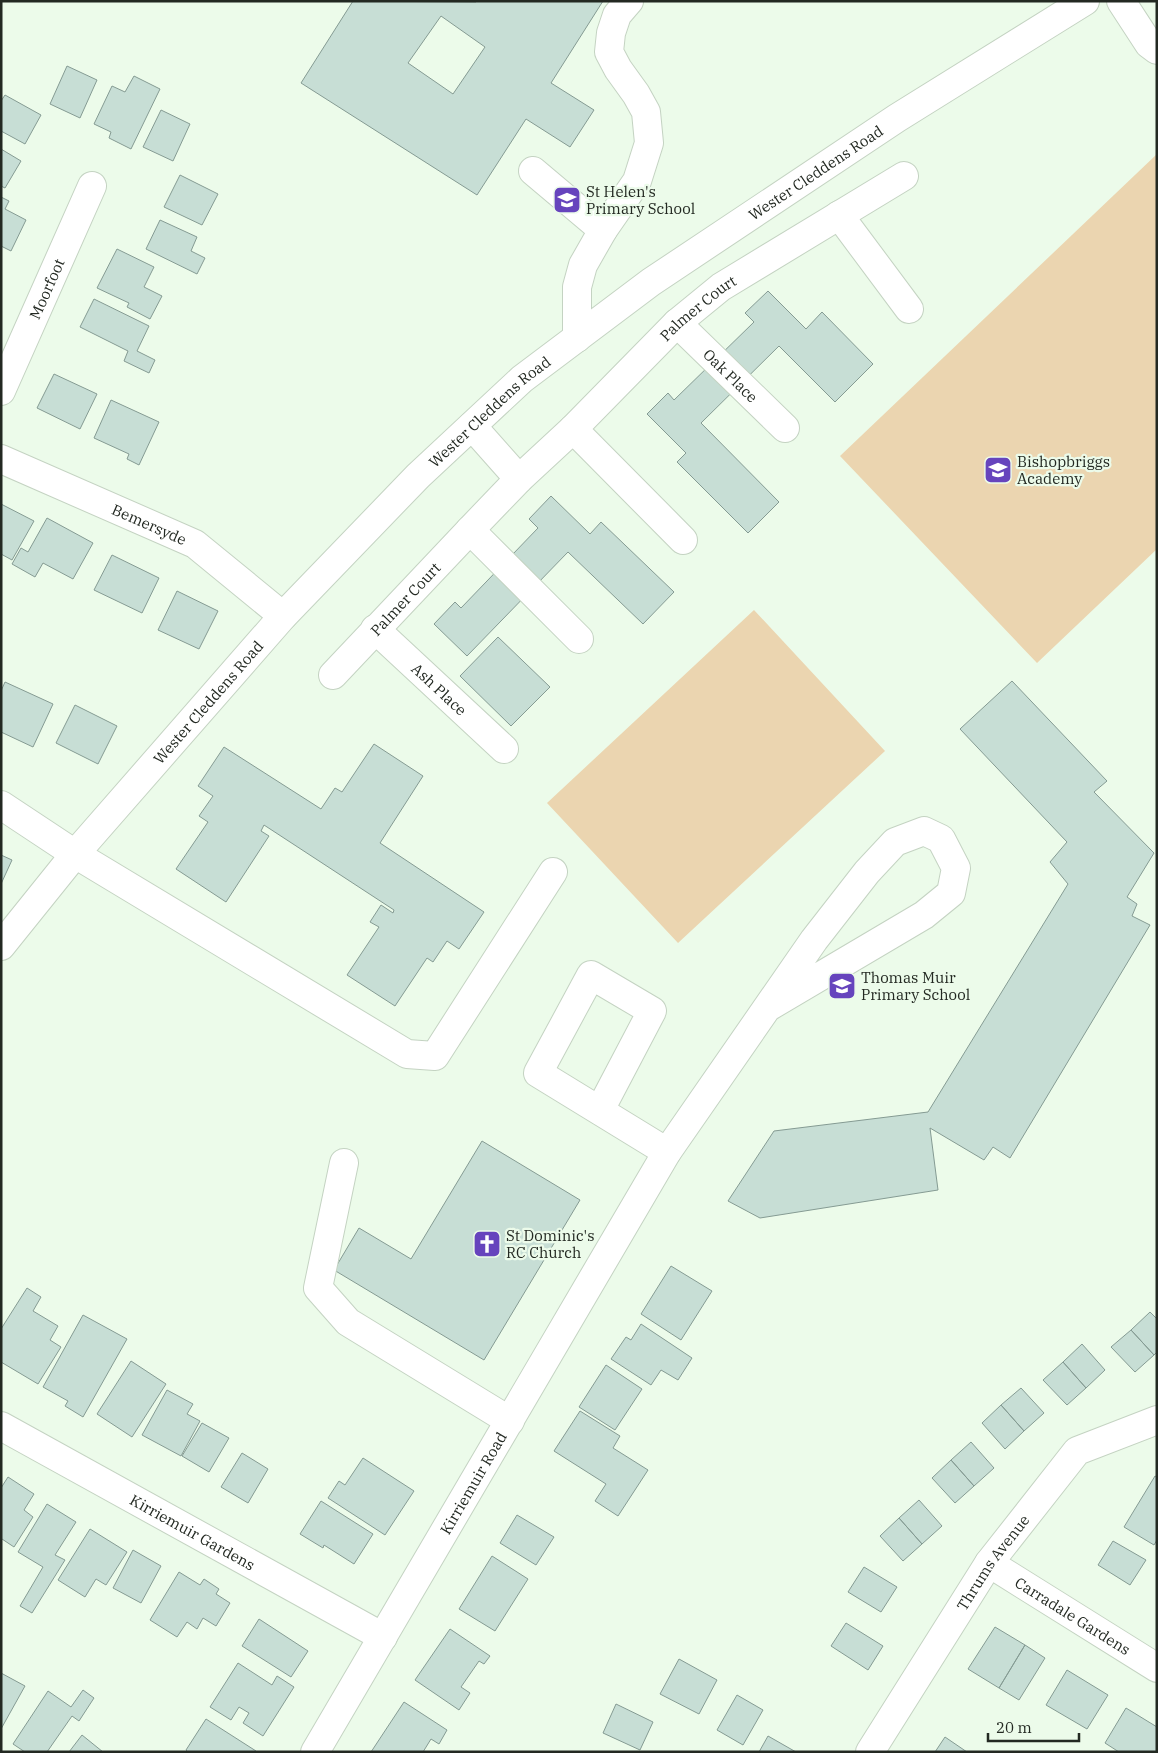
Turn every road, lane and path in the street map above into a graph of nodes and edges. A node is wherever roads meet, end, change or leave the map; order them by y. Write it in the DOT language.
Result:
graph roads {
  1 [pos="629,1"];
  2 [pos="1085,1"];
  3 [pos="1120,1"];
  4 [pos="1157,50"];
  5 [pos="533,171"];
  6 [pos="904,176"];
  7 [pos="92,186"];
  8 [pos="838,215"];
  9 [pos="603,230"];
  10 [pos="909,309"];
  11 [pos="677,322"];
  12 [pos="577,338"];
  13 [pos="1,391"];
  14 [pos="472,426"];
  15 [pos="785,428"];
  16 [pos="573,429"];
  17 [pos="1,459"];
  18 [pos="520,479"];
  19 [pos="470,530"];
  20 [pos="683,540"];
  21 [pos="283,616"];
  22 [pos="375,629"];
  23 [pos="579,639"];
  24 [pos="333,675"];
  25 [pos="504,749"];
  26 [pos="1,805"];
  27 [pos="75,854"];
  28 [pos="553,872"];
  29 [pos="1,946"];
  30 [pos="770,1006"];
  31 [pos="600,1110"];
  32 [pos="667,1152"];
  33 [pos="344,1163"];
  34 [pos="1157,1420"];
  35 [pos="510,1421"];
  36 [pos="1,1426"];
  37 [pos="989,1563"];
  38 [pos="383,1637"];
  39 [pos="1157,1668"];
  40 [pos="315,1752"];
  41 [pos="870,1752"];
  1 -- 9 [label="street"];
  2 -- 12 [label="street, Wester Cleddens Road"];
  3 -- 4 [label="street"];
  5 -- 9 [label="street"];
  6 -- 8 [label="street, Palmer Court"];
  7 -- 13 [label="street, Moorfoot"];
  8 -- 10 [label="street"];
  8 -- 11 [label="street, Palmer Court"];
  9 -- 12 [label="street"];
  11 -- 15 [label="street, Oak Place"];
  11 -- 16 [label="street, Palmer Court"];
  12 -- 14 [label="street, Wester Cleddens Road"];
  14 -- 18 [label="street"];
  14 -- 21 [label="street, Wester Cleddens Road"];
  16 -- 18 [label="street, Palmer Court"];
  16 -- 20 [label="street"];
  17 -- 21 [label="street, Bemersyde"];
  18 -- 19 [label="street, Palmer Court"];
  19 -- 22 [label="street, Palmer Court"];
  19 -- 23 [label="street"];
  21 -- 27 [label="street, Wester Cleddens Road"];
  22 -- 24 [label="street, Palmer Court"];
  22 -- 25 [label="street, Ash Place"];
  26 -- 27 [label="street"];
  27 -- 28 [label="street"];
  27 -- 29 [label="street, Wester Cleddens Road"];
  30 -- 30 [label="street, Kirriemuir Road"];
  30 -- 32 [label="street, Kirriemuir Road"];
  31 -- 31 [label="street"];
  31 -- 32 [label="street"];
  32 -- 35 [label="street, Kirriemuir Road"];
  33 -- 35 [label="street"];
  34 -- 37 [label="street, Thrums Avenue"];
  35 -- 38 [label="street, Kirriemuir Road"];
  36 -- 38 [label="street, Kirriemuir Gardens"];
  37 -- 39 [label="street, Carradale Gardens"];
  37 -- 41 [label="street, Thrums Avenue"];
  38 -- 40 [label="street, Kirriemuir Road"];
}
